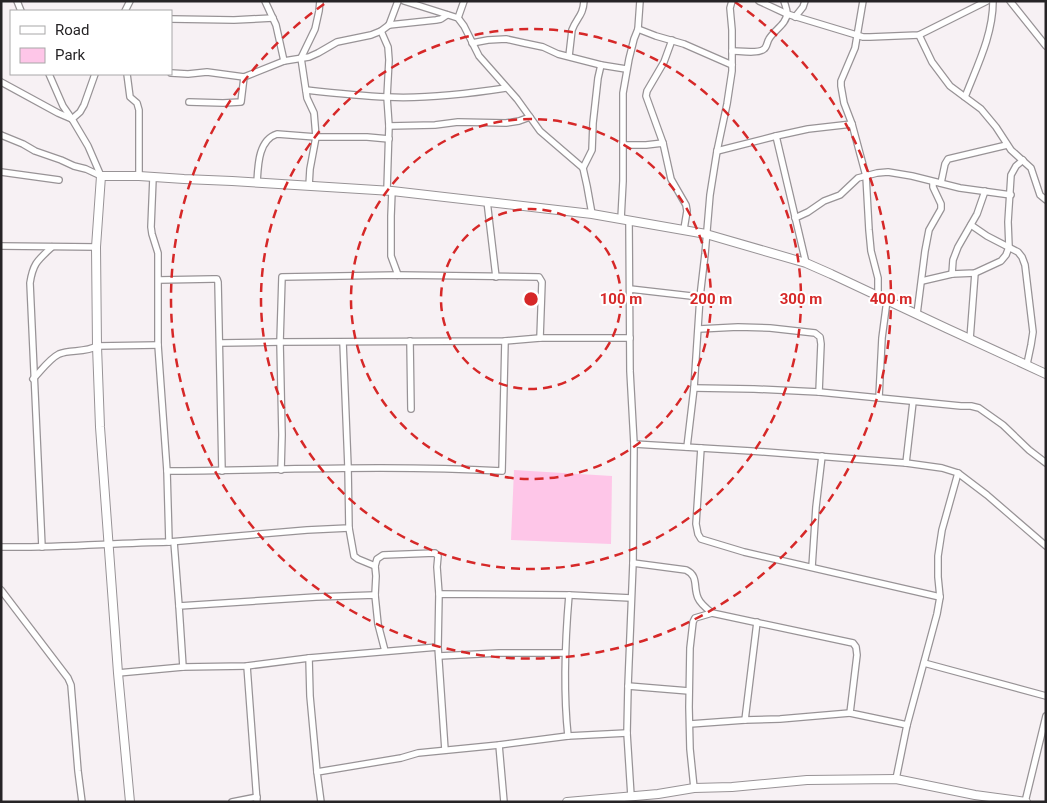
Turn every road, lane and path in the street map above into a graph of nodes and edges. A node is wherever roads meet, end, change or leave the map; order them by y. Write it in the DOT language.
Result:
graph roads {
  1 [pos="265,1"];
  2 [pos="320,1"];
  3 [pos="398,1"];
  4 [pos="404,1"];
  5 [pos="464,1"];
  6 [pos="584,1"];
  7 [pos="640,1"];
  8 [pos="732,1"];
  9 [pos="759,1"];
  10 [pos="784,1"];
  11 [pos="805,1"];
  12 [pos="863,1"];
  13 [pos="987,1"];
  14 [pos="993,1"];
  15 [pos="1010,1"];
  16 [pos="787,14"];
  17 [pos="446,15"];
  18 [pos="795,17"];
  19 [pos="273,18"];
  20 [pos="458,18"];
  21 [pos="172,19"];
  22 [pos="389,25"];
  23 [pos="638,29"];
  24 [pos="381,31"];
  25 [pos="857,35"];
  26 [pos="918,35"];
  27 [pos="672,40"];
  28 [pos="472,43"];
  29 [pos="1046,46"];
  30 [pos="732,51"];
  31 [pos="569,56"];
  32 [pos="301,58"];
  33 [pos="284,61"];
  34 [pos="601,65"];
  35 [pos="732,65"];
  36 [pos="626,70"];
  37 [pos="172,73"];
  38 [pos="49,75"];
  39 [pos="94,75"];
  40 [pos="127,75"];
  41 [pos="244,76"];
  42 [pos="1,82"];
  43 [pos="506,88"];
  44 [pos="306,90"];
  45 [pos="387,97"];
  46 [pos="964,97"];
  47 [pos="189,102"];
  48 [pos="530,117"];
  49 [pos="72,119"];
  50 [pos="852,124"];
  51 [pos="389,126"];
  52 [pos="1,135"];
  53 [pos="776,136"];
  54 [pos="316,137"];
  55 [pos="388,139"];
  56 [pos="663,143"];
  57 [pos="623,145"];
  58 [pos="1007,145"];
  59 [pos="717,151"];
  60 [pos="1023,160"];
  61 [pos="583,168"];
  62 [pos="1,172"];
  63 [pos="101,176"];
  64 [pos="139,176"];
  65 [pos="866,176"];
  66 [pos="153,178"];
  67 [pos="59,180"];
  68 [pos="257,182"];
  69 [pos="933,182"];
  70 [pos="941,183"];
  71 [pos="309,186"];
  72 [pos="389,190"];
  73 [pos="985,191"];
  74 [pos="1011,195"];
  75 [pos="1046,200"];
  76 [pos="487,201"];
  77 [pos="592,214"];
  78 [pos="795,218"];
  79 [pos="621,219"];
  80 [pos="629,221"];
  81 [pos="971,225"];
  82 [pos="684,229"];
  83 [pos="706,234"];
  84 [pos="1,246"];
  85 [pos="52,247"];
  86 [pos="1009,247"];
  87 [pos="96,248"];
  88 [pos="806,263"];
  89 [pos="975,273"];
  90 [pos="952,274"];
  91 [pos="398,276"];
  92 [pos="496,277"];
  93 [pos="158,280"];
  94 [pos="922,281"];
  95 [pos="630,289"];
  96 [pos="878,296"];
  97 [pos="700,297"];
  98 [pos="887,300"];
  99 [pos="917,314"];
  100 [pos="699,329"];
  101 [pos="540,338"];
  102 [pos="630,338"];
  103 [pos="970,339"];
  104 [pos="505,341"];
  105 [pos="280,342"];
  106 [pos="343,342"];
  107 [pos="410,342"];
  108 [pos="220,343"];
  109 [pos="158,345"];
  110 [pos="97,346"];
  111 [pos="1027,364"];
  112 [pos="1046,374"];
  113 [pos="33,379"];
  114 [pos="694,388"];
  115 [pos="819,392"];
  116 [pos="878,397"];
  117 [pos="913,402"];
  118 [pos="411,409"];
  119 [pos="634,444"];
  120 [pos="687,447"];
  121 [pos="701,448"];
  122 [pos="822,456"];
  123 [pos="906,463"];
  124 [pos="1046,463"];
  125 [pos="348,467"];
  126 [pos="281,470"];
  127 [pos="222,471"];
  128 [pos="167,472"];
  129 [pos="958,473"];
  130 [pos="349,528"];
  131 [pos="172,542"];
  132 [pos="109,544"];
  133 [pos="1,546"];
  134 [pos="1046,546"];
  135 [pos="42,547"];
  136 [pos="633,563"];
  137 [pos="375,566"];
  138 [pos="812,567"];
  139 [pos="1,590"];
  140 [pos="439,594"];
  141 [pos="375,595"];
  142 [pos="569,595"];
  143 [pos="940,597"];
  144 [pos="631,598"];
  145 [pos="179,606"];
  146 [pos="712,613"];
  147 [pos="757,622"];
  148 [pos="438,647"];
  149 [pos="385,651"];
  150 [pos="565,653"];
  151 [pos="439,656"];
  152 [pos="309,658"];
  153 [pos="924,663"];
  154 [pos="246,666"];
  155 [pos="183,667"];
  156 [pos="118,673"];
  157 [pos="628,686"];
  158 [pos="689,691"];
  159 [pos="1046,696"];
  160 [pos="850,713"];
  161 [pos="1046,716"];
  162 [pos="745,720"];
  163 [pos="690,724"];
  164 [pos="907,725"];
  165 [pos="627,733"];
  166 [pos="568,736"];
  167 [pos="499,745"];
  168 [pos="445,750"];
  169 [pos="317,772"];
  170 [pos="896,779"];
  171 [pos="694,788"];
  172 [pos="631,796"];
  173 [pos="974,798"];
  174 [pos="257,800"];
  175 [pos="608,800"];
  176 [pos="82,802"];
  177 [pos="130,802"];
  178 [pos="232,802"];
  179 [pos="321,802"];
  180 [pos="504,802"];
  181 [pos="567,802"];
  182 [pos="1025,802"];
  1 -- 19 [label="street"];
  2 -- 32 [label="street"];
  3 -- 22 [label="street"];
  4 -- 17 [label="street"];
  5 -- 20 [label="street"];
  6 -- 31 [label="street"];
  7 -- 23 [label="street"];
  8 -- 30 [label="street"];
  9 -- 16 [label="street"];
  10 -- 16 [label="street"];
  11 -- 18 [label="street"];
  12 -- 25 [label="street"];
  13 -- 26 [label="street"];
  14 -- 46 [label="street"];
  15 -- 29 [label="street"];
  16 -- 18 [label="street"];
  16 -- 30 [label="street"];
  17 -- 20 [label="street"];
  17 -- 22 [label="street"];
  18 -- 25 [label="street"];
  19 -- 21 [label="street"];
  19 -- 33 [label="street"];
  20 -- 28 [label="street"];
  22 -- 24 [label="street"];
  23 -- 27 [label="street"];
  23 -- 36 [label="street"];
  24 -- 32 [label="street"];
  24 -- 45 [label="street"];
  25 -- 26 [label="street"];
  25 -- 50 [label="street"];
  26 -- 46 [label="street"];
  27 -- 35 [label="street"];
  27 -- 56 [label="street"];
  28 -- 31 [label="street"];
  28 -- 43 [label="street"];
  30 -- 35 [label="street"];
  31 -- 34 [label="street"];
  32 -- 33 [label="street"];
  32 -- 44 [label="street"];
  33 -- 41 [label="street"];
  34 -- 36 [label="street"];
  34 -- 61 [label="street"];
  35 -- 59 [label="street"];
  36 -- 57 [label="street"];
  37 -- 41 [label="street"];
  38 -- 49 [label="street"];
  39 -- 49 [label="street"];
  40 -- 64 [label="street"];
  41 -- 47 [label="street"];
  42 -- 49 [label="street"];
  43 -- 45 [label="street"];
  43 -- 48 [label="street"];
  44 -- 45 [label="street"];
  44 -- 54 [label="street"];
  45 -- 51 [label="street"];
  46 -- 58 [label="street"];
  48 -- 51 [label="street"];
  48 -- 61 [label="street"];
  49 -- 63 [label="street"];
  50 -- 53 [label="street"];
  50 -- 65 [label="street"];
  51 -- 55 [label="street"];
  52 -- 63 [label="street"];
  53 -- 59 [label="street"];
  53 -- 78 [label="street"];
  54 -- 55 [label="street"];
  54 -- 68 [label="street"];
  54 -- 71 [label="street"];
  55 -- 72 [label="street"];
  56 -- 57 [label="street"];
  56 -- 82 [label="street"];
  57 -- 79 [label="street"];
  58 -- 60 [label="street"];
  58 -- 70 [label="street"];
  59 -- 83 [label="street"];
  60 -- 74 [label="street"];
  60 -- 75 [label="street"];
  61 -- 77 [label="street"];
  62 -- 67 [label="street"];
  63 -- 64 [label="street"];
  63 -- 87 [label="street"];
  64 -- 66 [label="street"];
  65 -- 69 [label="street"];
  65 -- 78 [label="street"];
  65 -- 96 [label="street"];
  66 -- 68 [label="street"];
  66 -- 93 [label="street"];
  68 -- 71 [label="street"];
  69 -- 70 [label="street"];
  69 -- 94 [label="street"];
  70 -- 73 [label="street"];
  71 -- 72 [label="street"];
  72 -- 76 [label="street"];
  72 -- 91 [label="street"];
  73 -- 74 [label="street"];
  73 -- 81 [label="street"];
  74 -- 86 [label="street"];
  76 -- 77 [label="street"];
  76 -- 92 [label="street"];
  77 -- 79 [label="street"];
  78 -- 88 [label="street"];
  79 -- 80 [label="street"];
  80 -- 82 [label="street"];
  80 -- 95 [label="street"];
  81 -- 86 [label="street"];
  81 -- 90 [label="street"];
  82 -- 83 [label="street"];
  83 -- 88 [label="street"];
  83 -- 97 [label="street"];
  84 -- 85 [label="street"];
  85 -- 87 [label="street"];
  85 -- 113 [label="street"];
  86 -- 89 [label="street"];
  86 -- 111 [label="street"];
  87 -- 110 [label="street"];
  88 -- 96 [label="street"];
  89 -- 90 [label="street"];
  89 -- 103 [label="street"];
  90 -- 94 [label="street"];
  91 -- 92 [label="street"];
  91 -- 105 [label="street"];
  92 -- 101 [label="street"];
  93 -- 108 [label="street"];
  93 -- 109 [label="street"];
  94 -- 99 [label="street"];
  95 -- 97 [label="street"];
  95 -- 102 [label="street"];
  96 -- 98 [label="street"];
  97 -- 100 [label="street"];
  98 -- 99 [label="street"];
  98 -- 116 [label="street"];
  99 -- 103 [label="street"];
  100 -- 114 [label="street"];
  100 -- 115 [label="street"];
  101 -- 102 [label="street"];
  101 -- 104 [label="street"];
  102 -- 119 [label="street"];
  103 -- 111 [label="street"];
  104 -- 107 [label="street"];
  104 -- 125 [label="street"];
  105 -- 106 [label="street"];
  105 -- 108 [label="street"];
  105 -- 126 [label="street"];
  106 -- 107 [label="street"];
  106 -- 125 [label="street"];
  107 -- 118 [label="street"];
  108 -- 127 [label="street"];
  109 -- 110 [label="street"];
  109 -- 128 [label="street"];
  110 -- 113 [label="street"];
  110 -- 132 [label="street"];
  111 -- 112 [label="street"];
  113 -- 135 [label="street"];
  114 -- 115 [label="street"];
  114 -- 120 [label="street"];
  115 -- 116 [label="street"];
  116 -- 117 [label="street"];
  117 -- 123 [label="street"];
  117 -- 124 [label="street"];
  119 -- 120 [label="street"];
  119 -- 136 [label="street"];
  120 -- 121 [label="street"];
  121 -- 122 [label="street"];
  121 -- 138 [label="street"];
  122 -- 123 [label="street"];
  122 -- 138 [label="street"];
  123 -- 129 [label="street"];
  125 -- 126 [label="street"];
  125 -- 130 [label="street"];
  126 -- 127 [label="street"];
  127 -- 128 [label="street"];
  128 -- 131 [label="street"];
  129 -- 134 [label="street"];
  129 -- 143 [label="street"];
  130 -- 131 [label="street"];
  130 -- 137 [label="street"];
  131 -- 132 [label="street"];
  131 -- 145 [label="street"];
  132 -- 135 [label="street"];
  132 -- 156 [label="street"];
  133 -- 135 [label="street"];
  136 -- 144 [label="street"];
  136 -- 146 [label="street"];
  137 -- 140 [label="street"];
  137 -- 141 [label="street"];
  138 -- 143 [label="street"];
  139 -- 176 [label="street"];
  140 -- 142 [label="street"];
  140 -- 148 [label="street"];
  141 -- 145 [label="street"];
  141 -- 149 [label="street"];
  142 -- 144 [label="street"];
  142 -- 150 [label="street"];
  143 -- 153 [label="street"];
  144 -- 157 [label="street"];
  145 -- 155 [label="street"];
  146 -- 147 [label="street"];
  146 -- 158 [label="street"];
  147 -- 160 [label="street"];
  147 -- 162 [label="street"];
  148 -- 149 [label="street"];
  148 -- 151 [label="street"];
  149 -- 152 [label="street"];
  150 -- 151 [label="street"];
  150 -- 166 [label="street"];
  151 -- 168 [label="street"];
  152 -- 154 [label="street"];
  152 -- 169 [label="street"];
  153 -- 159 [label="street"];
  153 -- 164 [label="street"];
  154 -- 155 [label="street"];
  154 -- 174 [label="street"];
  155 -- 156 [label="street"];
  156 -- 177 [label="street"];
  157 -- 158 [label="street"];
  157 -- 165 [label="street"];
  158 -- 163 [label="street"];
  160 -- 162 [label="street"];
  160 -- 164 [label="street"];
  161 -- 182 [label="street"];
  162 -- 163 [label="street"];
  163 -- 171 [label="street"];
  164 -- 170 [label="street"];
  165 -- 166 [label="street"];
  165 -- 172 [label="street"];
  166 -- 167 [label="street"];
  167 -- 168 [label="street"];
  167 -- 180 [label="street"];
  168 -- 169 [label="street"];
  169 -- 179 [label="street"];
  170 -- 171 [label="street"];
  170 -- 173 [label="street"];
  171 -- 172 [label="street"];
  172 -- 175 [label="street"];
  173 -- 182 [label="street"];
  174 -- 178 [label="street"];
  175 -- 181 [label="street"];
}
